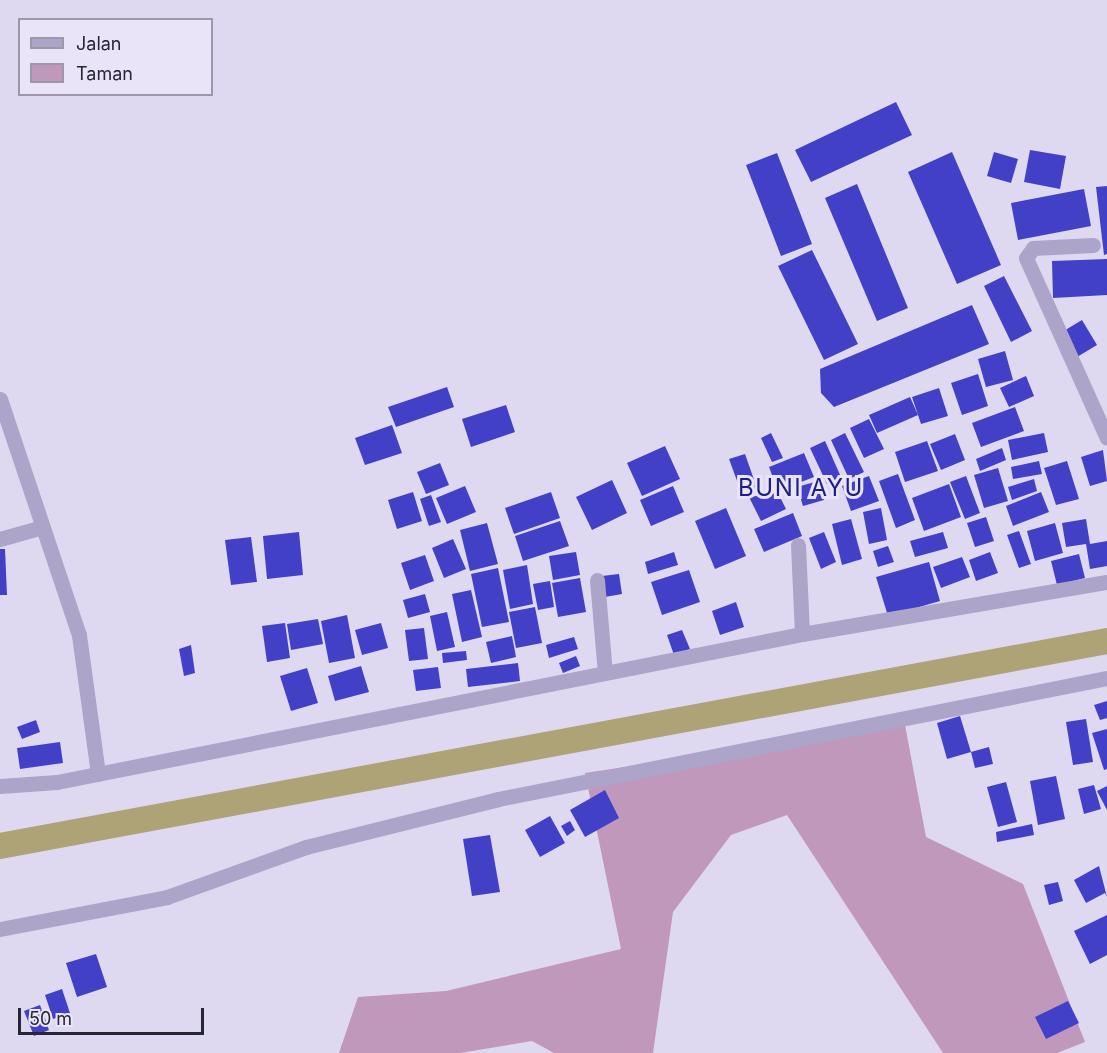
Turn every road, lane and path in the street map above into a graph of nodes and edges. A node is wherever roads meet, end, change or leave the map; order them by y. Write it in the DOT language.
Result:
graph roads {
  1 [pos="1093,245"];
  2 [pos="0,399"];
  3 [pos="1107,438"];
  4 [pos="42,527"];
  5 [pos="0,539"];
  6 [pos="798,545"];
  7 [pos="597,580"];
  8 [pos="1107,582"];
  9 [pos="802,634"];
  10 [pos="605,674"];
  11 [pos="1107,678"];
  12 [pos="98,774"];
  13 [pos="0,786"];
  14 [pos="0,928"];
  1 -- 3 [label="street"];
  2 -- 4 [label="street"];
  4 -- 5 [label="street"];
  4 -- 12 [label="street"];
  6 -- 9 [label="street"];
  7 -- 10 [label="street"];
  8 -- 9 [label="street"];
  9 -- 10 [label="street"];
  10 -- 12 [label="street"];
  11 -- 14 [label="street"];
  12 -- 13 [label="street"];
}
